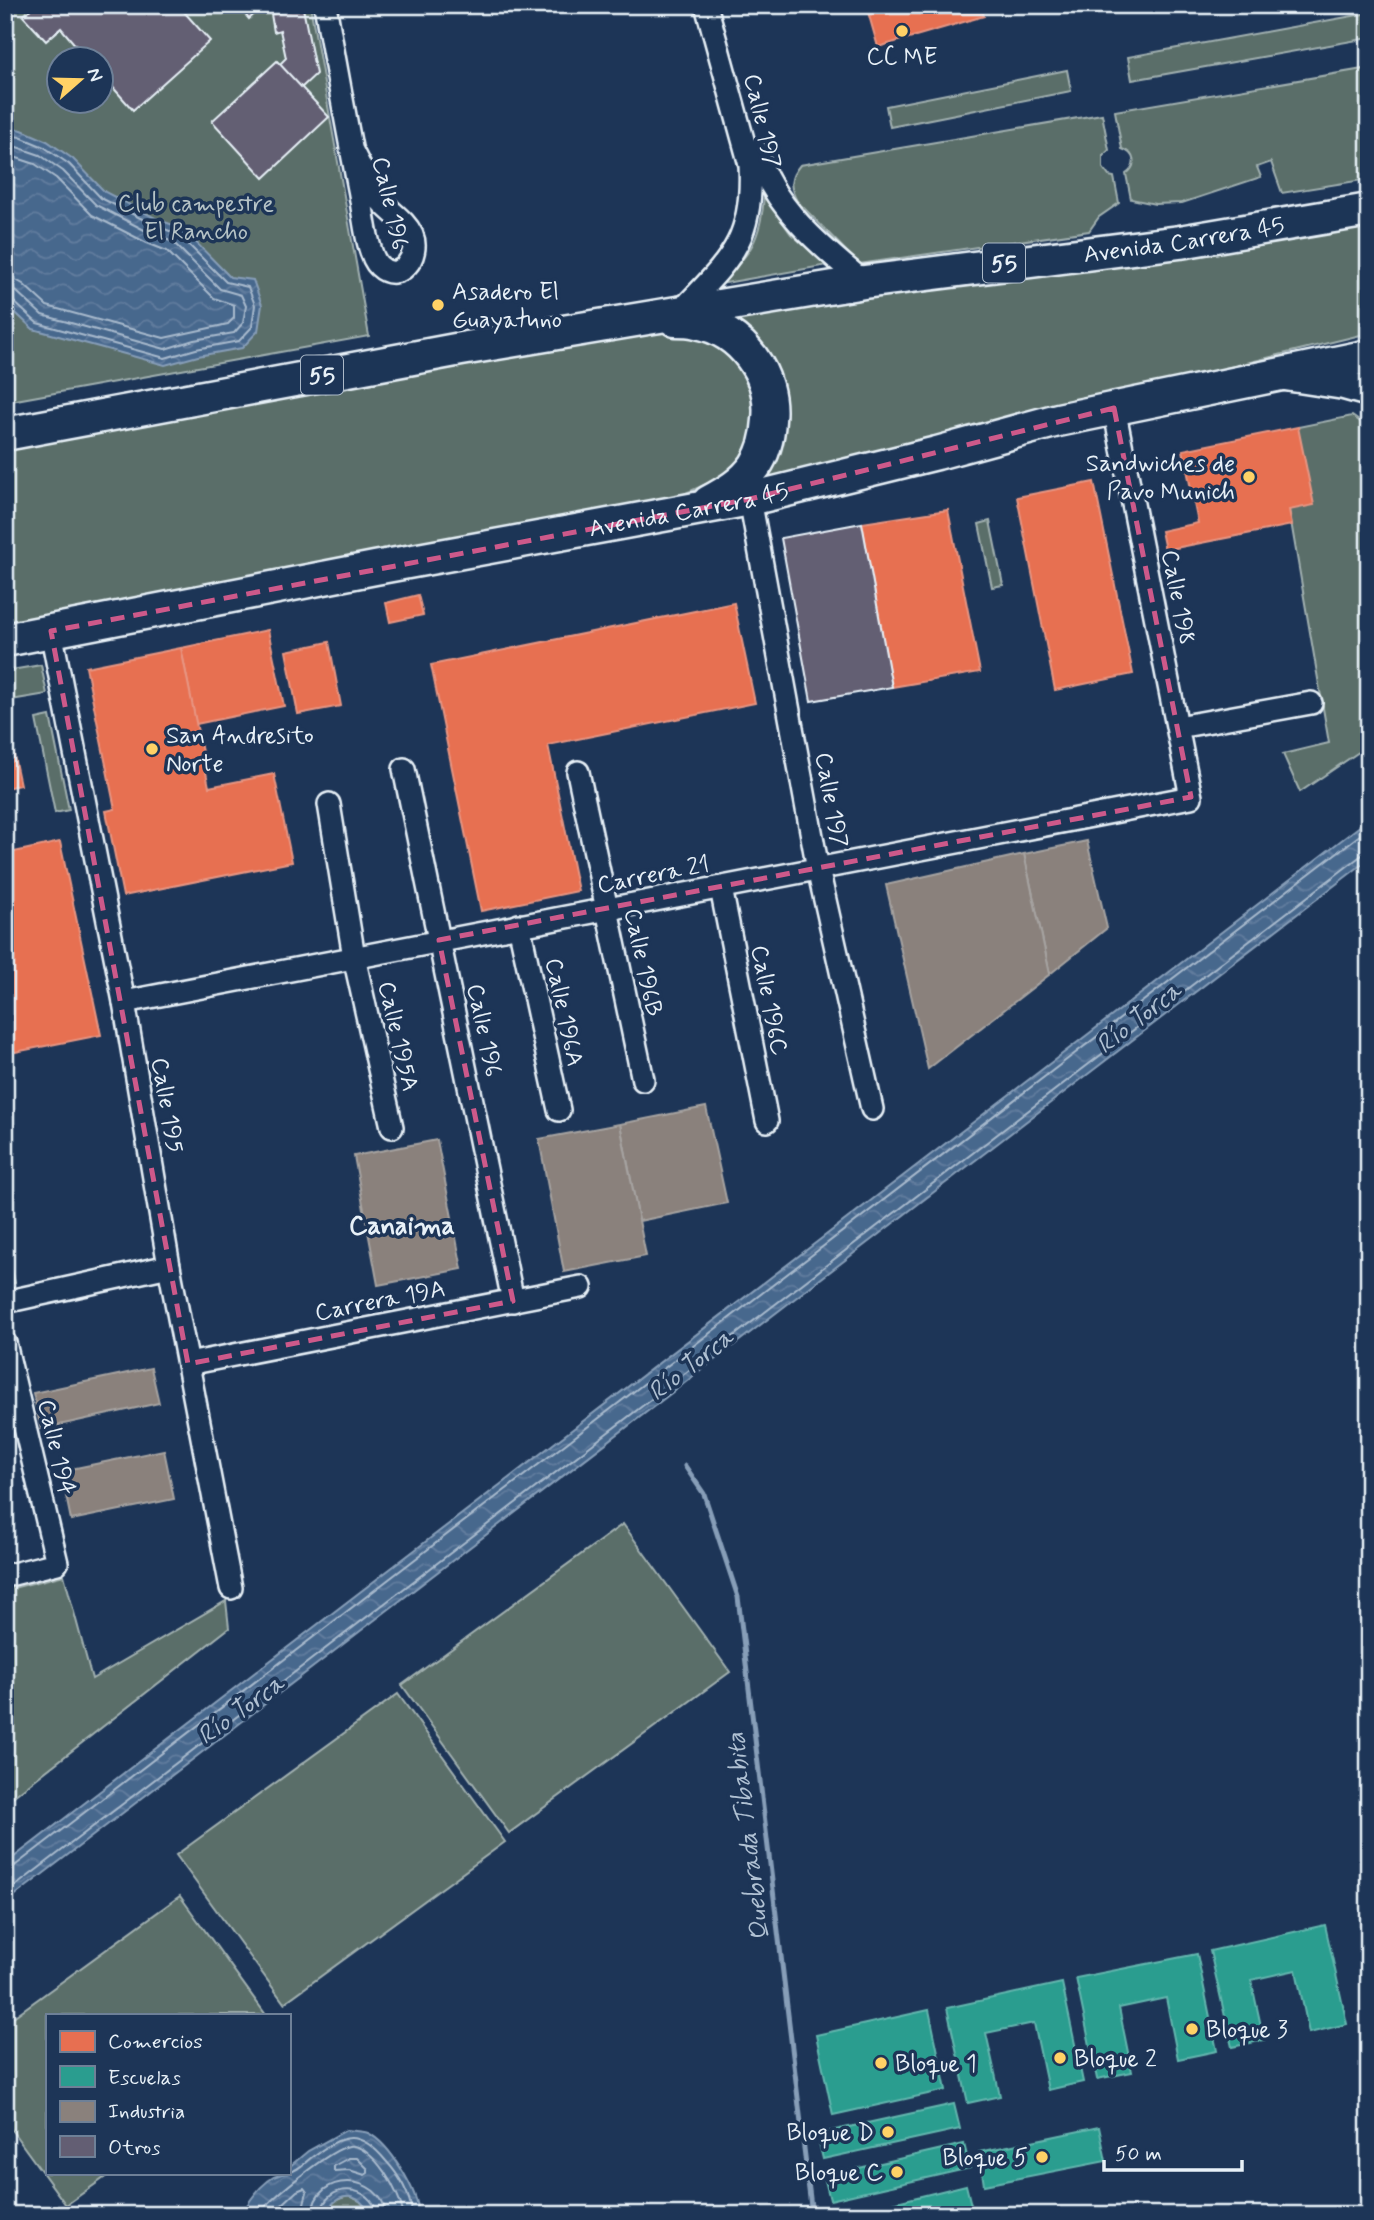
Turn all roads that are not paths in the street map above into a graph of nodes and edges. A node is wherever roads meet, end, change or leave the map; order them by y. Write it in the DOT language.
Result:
graph roads {
  1 [pos="325,5"];
  2 [pos="706,5"];
  3 [pos="717,5"];
  4 [pos="351,149"];
  5 [pos="1369,210"];
  6 [pos="864,282"];
  7 [pos="680,312"];
  8 [pos="640,319"];
  9 [pos="1369,356"];
  10 [pos="1276,375"];
  11 [pos="1369,392"];
  12 [pos="1114,408"];
  13 [pos="5,434"];
  14 [pos="750,499"];
  15 [pos="682,513"];
  16 [pos="51,631"];
  17 [pos="5,640"];
  18 [pos="1311,703"];
  19 [pos="1178,727"];
  20 [pos="404,769"];
  21 [pos="578,772"];
  22 [pos="1191,797"];
  23 [pos="328,804"];
  24 [pos="818,869"];
  25 [pos="721,888"];
  26 [pos="606,909"];
  27 [pos="519,925"];
  28 [pos="439,940"];
  29 [pos="354,957"];
  30 [pos="124,1002"];
  31 [pos="643,1080"];
  32 [pos="872,1109"];
  33 [pos="559,1111"];
  34 [pos="767,1121"];
  35 [pos="392,1127"];
  36 [pos="169,1266"];
  37 [pos="581,1287"];
  38 [pos="513,1301"];
  39 [pos="5,1302"];
  40 [pos="5,1343"];
  41 [pos="188,1364"];
  42 [pos="5,1576"];
  43 [pos="230,1588"];
  1 -- 4 [label="street, Calle 196"];
  2 -- 7 [label="street, Calle 197"];
  3 -- 6 [label="street, Calle 197"];
  4 -- 4 [label="street, Calle 196"];
  5 -- 6 [label="highway, Avenida Carrera 45 / 55"];
  6 -- 7 [label="highway, Avenida Carrera 45 / 55"];
  7 -- 8 [label="highway, Avenida Carrera 45 / 55"];
  8 -- 13 [label="highway, Avenida Carrera 45 / 55"];
  8 -- 15 [label="highway"];
  9 -- 10 [label="highway, Avenida Carrera 45"];
  10 -- 11 [label="main road"];
  10 -- 12 [label="highway, Avenida Carrera 45"];
  12 -- 14 [label="highway, Avenida Carrera 45"];
  12 -- 19 [label="street, Calle 198"];
  14 -- 15 [label="highway, Avenida Carrera 45"];
  14 -- 24 [label="street, Calle 197"];
  15 -- 16 [label="highway, Avenida Carrera 45"];
  16 -- 17 [label="highway, Avenida Carrera 45"];
  16 -- 30 [label="street, Calle 195"];
  18 -- 19 [label="street"];
  19 -- 22 [label="street, Calle 198"];
  20 -- 28 [label="street, Calle 196"];
  21 -- 26 [label="street, Calle 196B"];
  22 -- 24 [label="street, Carrera 21"];
  23 -- 29 [label="street, Calle 195A"];
  24 -- 25 [label="street, Carrera 21"];
  24 -- 32 [label="street, Calle 197"];
  25 -- 26 [label="street, Carrera 21"];
  25 -- 34 [label="street, Calle 196C"];
  26 -- 27 [label="street, Carrera 21"];
  26 -- 31 [label="street, Calle 196B"];
  27 -- 28 [label="street, Carrera 21"];
  27 -- 33 [label="street, Calle 196A"];
  28 -- 29 [label="street, Carrera 21"];
  28 -- 38 [label="street, Calle 196"];
  29 -- 30 [label="street, Carrera 21"];
  29 -- 35 [label="street, Calle 195A"];
  30 -- 36 [label="street, Calle 195"];
  36 -- 39 [label="street"];
  36 -- 41 [label="street, Calle 195"];
  37 -- 38 [label="street, Carrera 19A"];
  38 -- 41 [label="street, Carrera 19A"];
  40 -- 42 [label="street, Calle 194"];
  41 -- 43 [label="street, Calle 195"];
}
